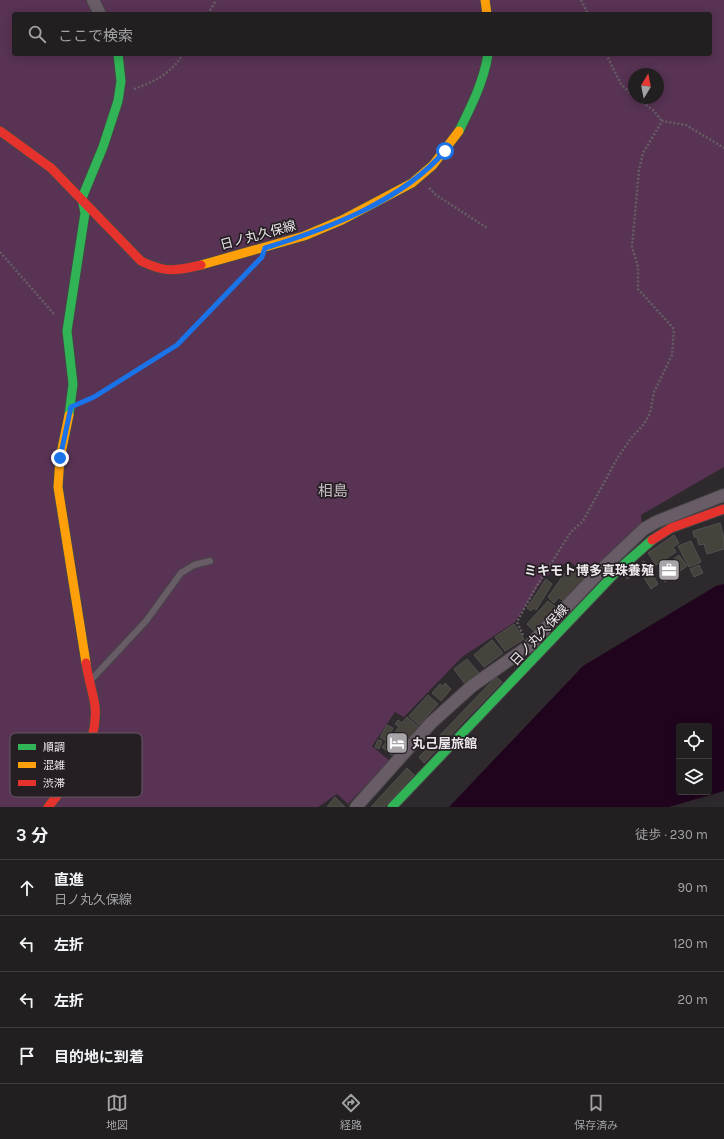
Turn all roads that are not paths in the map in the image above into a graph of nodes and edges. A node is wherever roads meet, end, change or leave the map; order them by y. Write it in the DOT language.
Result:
graph roads {
  1 [pos="93,0"];
  2 [pos="485,0"];
  3 [pos="99,12"];
  4 [pos="487,12"];
  5 [pos="118,56"];
  6 [pos="488,56"];
  7 [pos="0,131"];
  8 [pos="82,198"];
  9 [pos="724,495"];
  10 [pos="724,509"];
  11 [pos="210,561"];
  12 [pos="529,646"];
  13 [pos="537,656"];
  14 [pos="89,682"];
  15 [pos="94,733"];
  16 [pos="55,797"];
  17 [pos="48,807"];
  18 [pos="356,807"];
  19 [pos="392,807"];
  1 -- 3 [label="street"];
  2 -- 4 [label="main road"];
  5 -- 8 [label="main road"];
  6 -- 8 [label="main road, 日ノ丸久保線"];
  7 -- 8 [label="main road, 日ノ丸久保線"];
  8 -- 14 [label="main road"];
  9 -- 12 [label="street"];
  10 -- 13 [label="main road, 日ノ丸久保線"];
  11 -- 14 [label="lane"];
  12 -- 13 [label="street"];
  12 -- 18 [label="street"];
  13 -- 19 [label="main road, 日ノ丸久保線"];
  14 -- 15 [label="main road"];
  16 -- 17 [label="main road"];
}
